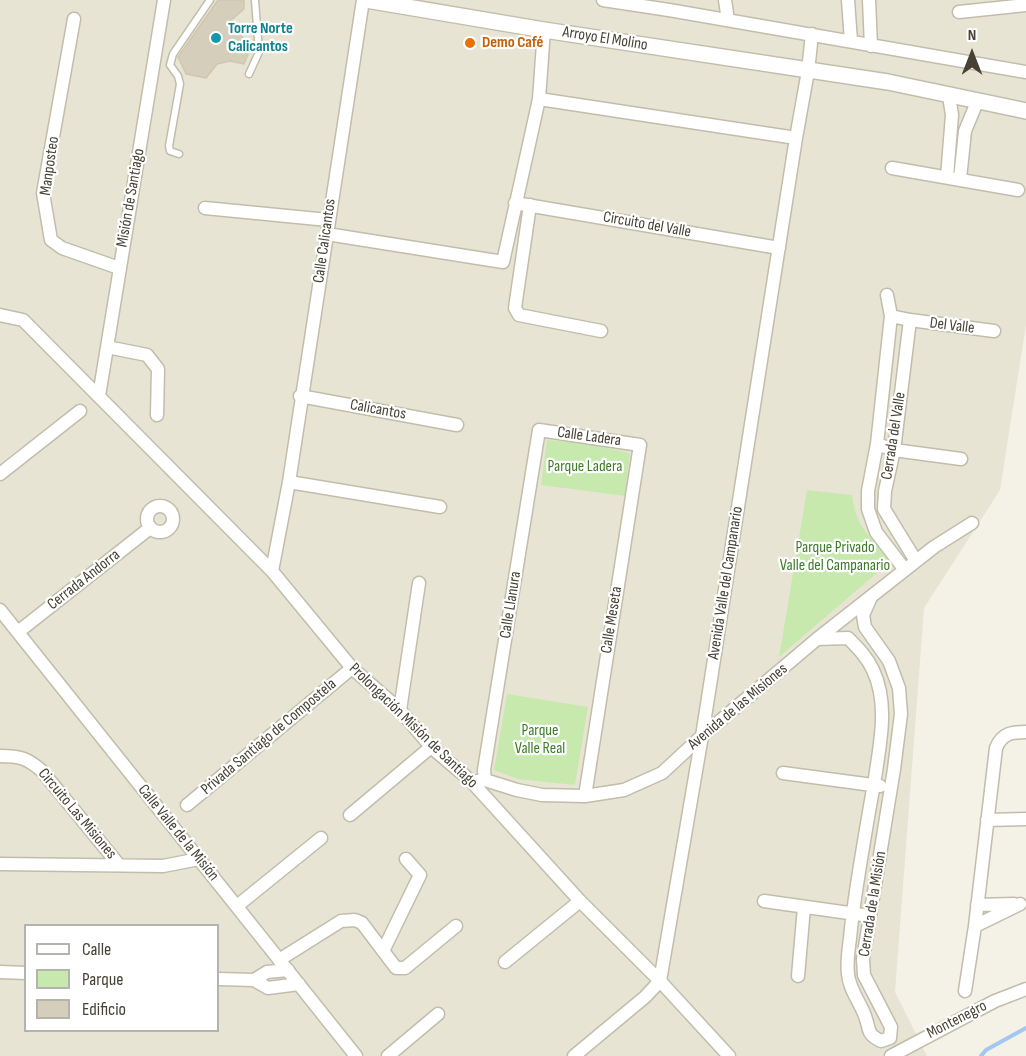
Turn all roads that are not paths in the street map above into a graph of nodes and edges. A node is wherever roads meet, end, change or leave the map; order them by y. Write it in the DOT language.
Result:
graph roads {
  1 [pos="164,0"];
  2 [pos="210,0"];
  3 [pos="255,0"];
  4 [pos="364,0"];
  5 [pos="603,0"];
  6 [pos="726,0"];
  7 [pos="848,0"];
  8 [pos="1026,4"];
  9 [pos="668,5"];
  10 [pos="870,6"];
  11 [pos="959,12"];
  12 [pos="850,14"];
  13 [pos="74,19"];
  14 [pos="728,20"];
  15 [pos="544,30"];
  16 [pos="812,34"];
  17 [pos="851,41"];
  18 [pos="871,46"];
  19 [pos="808,71"];
  20 [pos="1026,72"];
  21 [pos="249,74"];
  22 [pos="949,96"];
  23 [pos="539,99"];
  24 [pos="976,102"];
  25 [pos="1026,111"];
  26 [pos="796,138"];
  27 [pos="179,154"];
  28 [pos="892,168"];
  29 [pos="947,177"];
  30 [pos="960,179"];
  31 [pos="1018,190"];
  32 [pos="515,203"];
  33 [pos="530,205"];
  34 [pos="205,208"];
  35 [pos="328,220"];
  36 [pos="327,234"];
  37 [pos="779,248"];
  38 [pos="119,268"];
  39 [pos="887,295"];
  40 [pos="0,315"];
  41 [pos="891,316"];
  42 [pos="910,320"];
  43 [pos="601,331"];
  44 [pos="994,331"];
  45 [pos="107,347"];
  46 [pos="99,396"];
  47 [pos="300,396"];
  48 [pos="80,411"];
  49 [pos="157,415"];
  50 [pos="457,425"];
  51 [pos="539,430"];
  52 [pos="877,444"];
  53 [pos="639,445"];
  54 [pos="894,450"];
  55 [pos="961,459"];
  56 [pos="0,474"];
  57 [pos="289,483"];
  58 [pos="440,507"];
  59 [pos="868,509"];
  60 [pos="884,509"];
  61 [pos="972,523"];
  62 [pos="150,528"];
  63 [pos="916,561"];
  64 [pos="905,570"];
  65 [pos="272,571"];
  66 [pos="419,583"];
  67 [pos="871,597"];
  68 [pos="0,610"];
  69 [pos="18,632"];
  70 [pos="817,639"];
  71 [pos="887,659"];
  72 [pos="871,667"];
  73 [pos="352,668"];
  74 [pos="400,710"];
  75 [pos="1026,732"];
  76 [pos="702,736"];
  77 [pos="431,747"];
  78 [pos="0,756"];
  79 [pos="783,773"];
  80 [pos="485,780"];
  81 [pos="471,781"];
  82 [pos="873,785"];
  83 [pos="891,787"];
  84 [pos="585,796"];
  85 [pos="187,805"];
  86 [pos="350,815"];
  87 [pos="1026,819"];
  88 [pos="987,820"];
  89 [pos="321,838"];
  90 [pos="406,859"];
  91 [pos="202,863"];
  92 [pos="0,864"];
  93 [pos="119,865"];
  94 [pos="764,900"];
  95 [pos="580,901"];
  96 [pos="1023,904"];
  97 [pos="976,905"];
  98 [pos="237,906"];
  99 [pos="804,907"];
  100 [pos="853,914"];
  101 [pos="870,916"];
  102 [pos="456,926"];
  103 [pos="975,926"];
  104 [pos="383,951"];
  105 [pos="279,960"];
  106 [pos="505,962"];
  107 [pos="288,970"];
  108 [pos="0,972"];
  109 [pos="24,973"];
  110 [pos="798,976"];
  111 [pos="219,979"];
  112 [pos="254,980"];
  113 [pos="660,981"];
  114 [pos="299,984"];
  115 [pos="1026,989"];
  116 [pos="965,991"];
  117 [pos="438,1014"];
  118 [pos="356,1056"];
  119 [pos="388,1056"];
  120 [pos="574,1056"];
  121 [pos="729,1056"];
  122 [pos="891,1056"];
  1 -- 38 [label="street, Misión de Santiago"];
  2 -- 27 [label="lane"];
  3 -- 21 [label="lane"];
  4 -- 15 [label="street, Arroyo El Molino"];
  4 -- 35 [label="street, Calle Calicantos"];
  5 -- 9 [label="street"];
  6 -- 14 [label="street"];
  7 -- 12 [label="street"];
  8 -- 11 [label="street"];
  9 -- 14 [label="street"];
  10 -- 12 [label="street"];
  10 -- 18 [label="street"];
  12 -- 17 [label="street"];
  13 -- 38 [label="street, Manposteo"];
  14 -- 16 [label="street"];
  15 -- 19 [label="street, Arroyo El Molino"];
  15 -- 23 [label="street"];
  16 -- 17 [label="street"];
  16 -- 19 [label="street"];
  17 -- 18 [label="street"];
  18 -- 20 [label="street"];
  19 -- 22 [label="street, Arroyo El Molino"];
  19 -- 26 [label="street, Avenida Valle del Campanario"];
  22 -- 24 [label="street, Arroyo El Molino"];
  22 -- 29 [label="street"];
  23 -- 26 [label="street"];
  23 -- 32 [label="street"];
  24 -- 25 [label="street, Arroyo El Molino"];
  24 -- 30 [label="street"];
  26 -- 37 [label="street, Avenida Valle del Campanario"];
  28 -- 29 [label="street"];
  29 -- 30 [label="street"];
  30 -- 31 [label="street"];
  32 -- 33 [label="street, Circuito del Valle"];
  32 -- 36 [label="street"];
  33 -- 37 [label="street, Circuito del Valle"];
  33 -- 43 [label="street"];
  34 -- 35 [label="street"];
  35 -- 36 [label="street, Calle Calicantos"];
  36 -- 47 [label="street, Calle Calicantos"];
  37 -- 76 [label="street, Avenida Valle del Campanario"];
  38 -- 45 [label="street, Misión de Santiago"];
  39 -- 41 [label="street, Cerrada del Valle"];
  40 -- 46 [label="street, Prolongación Misión de Santiago"];
  41 -- 42 [label="street"];
  41 -- 52 [label="street, Cerrada del Valle"];
  42 -- 44 [label="street, Del Valle"];
  42 -- 54 [label="street, Cerrada del Valle"];
  45 -- 46 [label="street, Misión de Santiago"];
  45 -- 49 [label="street"];
  46 -- 65 [label="street, Prolongación Misión de Santiago"];
  47 -- 50 [label="street, Calicantos"];
  47 -- 57 [label="street, Calle Calicantos"];
  48 -- 56 [label="street"];
  51 -- 53 [label="street, Calle Ladera"];
  51 -- 80 [label="street, Calle Llanura"];
  52 -- 54 [label="street"];
  52 -- 59 [label="street, Cerrada del Valle"];
  53 -- 84 [label="street, Calle Meseta"];
  54 -- 55 [label="street"];
  54 -- 60 [label="street, Cerrada del Valle"];
  57 -- 58 [label="street"];
  57 -- 65 [label="street, Calle Calicantos"];
  59 -- 60 [label="street"];
  59 -- 64 [label="street, Cerrada del Valle"];
  60 -- 63 [label="street"];
  61 -- 63 [label="street, Avenida de las Misiones"];
  62 -- 69 [label="street, Cerrada Andorra"];
  63 -- 64 [label="street, Avenida de las Misiones"];
  64 -- 67 [label="street, Avenida de las Misiones"];
  65 -- 73 [label="street, Prolongación Misión de Santiago"];
  66 -- 74 [label="street"];
  67 -- 70 [label="street, Avenida de las Misiones"];
  67 -- 71 [label="street, Cerrada de la Misión"];
  68 -- 69 [label="street, Calle Valle de la Misión"];
  69 -- 91 [label="street, Calle Valle de la Misión"];
  70 -- 72 [label="street, Cerrada de la Misión"];
  70 -- 76 [label="street, Avenida de las Misiones"];
  71 -- 72 [label="street"];
  71 -- 83 [label="street, Cerrada de la Misión"];
  72 -- 82 [label="street, Cerrada de la Misión"];
  73 -- 74 [label="street, Prolongación Misión de Santiago"];
  73 -- 85 [label="street, Privada Santiago de Compostela"];
  74 -- 77 [label="street, Prolongación Misión de Santiago"];
  75 -- 88 [label="street"];
  76 -- 84 [label="street, Avenida de las Misiones"];
  76 -- 113 [label="street, Avenida Valle del Campanario"];
  77 -- 81 [label="street, Prolongación Misión de Santiago"];
  77 -- 86 [label="street"];
  78 -- 93 [label="street, Circuito Las Misiones"];
  79 -- 82 [label="street"];
  80 -- 81 [label="street, Avenida de las Misiones"];
  80 -- 84 [label="street, Avenida de las Misiones"];
  81 -- 95 [label="street, Prolongación Misión de Santiago"];
  82 -- 83 [label="street"];
  82 -- 100 [label="street, Cerrada de la Misión"];
  83 -- 101 [label="street, Cerrada de la Misión"];
  87 -- 88 [label="street"];
  88 -- 97 [label="street"];
  89 -- 98 [label="street"];
  90 -- 104 [label="street"];
  91 -- 93 [label="street, Circuito Las Misiones"];
  91 -- 98 [label="street, Calle Valle de la Misión"];
  92 -- 93 [label="street, Circuito Las Misiones"];
  94 -- 99 [label="street"];
  95 -- 106 [label="street"];
  95 -- 113 [label="street, Prolongación Misión de Santiago"];
  96 -- 97 [label="street"];
  96 -- 103 [label="street"];
  97 -- 103 [label="street"];
  98 -- 105 [label="street, Calle Valle de la Misión"];
  99 -- 100 [label="street"];
  99 -- 110 [label="street"];
  100 -- 101 [label="street"];
  100 -- 101 [label="street, Cerrada de la Misión"];
  102 -- 104 [label="street"];
  103 -- 116 [label="street"];
  104 -- 105 [label="street"];
  105 -- 107 [label="street, Calle Valle de la Misión"];
  107 -- 112 [label="street"];
  107 -- 114 [label="street, Calle Valle de la Misión"];
  108 -- 109 [label="street"];
  111 -- 112 [label="street"];
  112 -- 114 [label="street"];
  113 -- 120 [label="street"];
  113 -- 121 [label="street, Prolongación Misión de Santiago"];
  114 -- 118 [label="street, Calle Valle de la Misión"];
  115 -- 122 [label="street, Montenegro"];
  117 -- 119 [label="street"];
}
